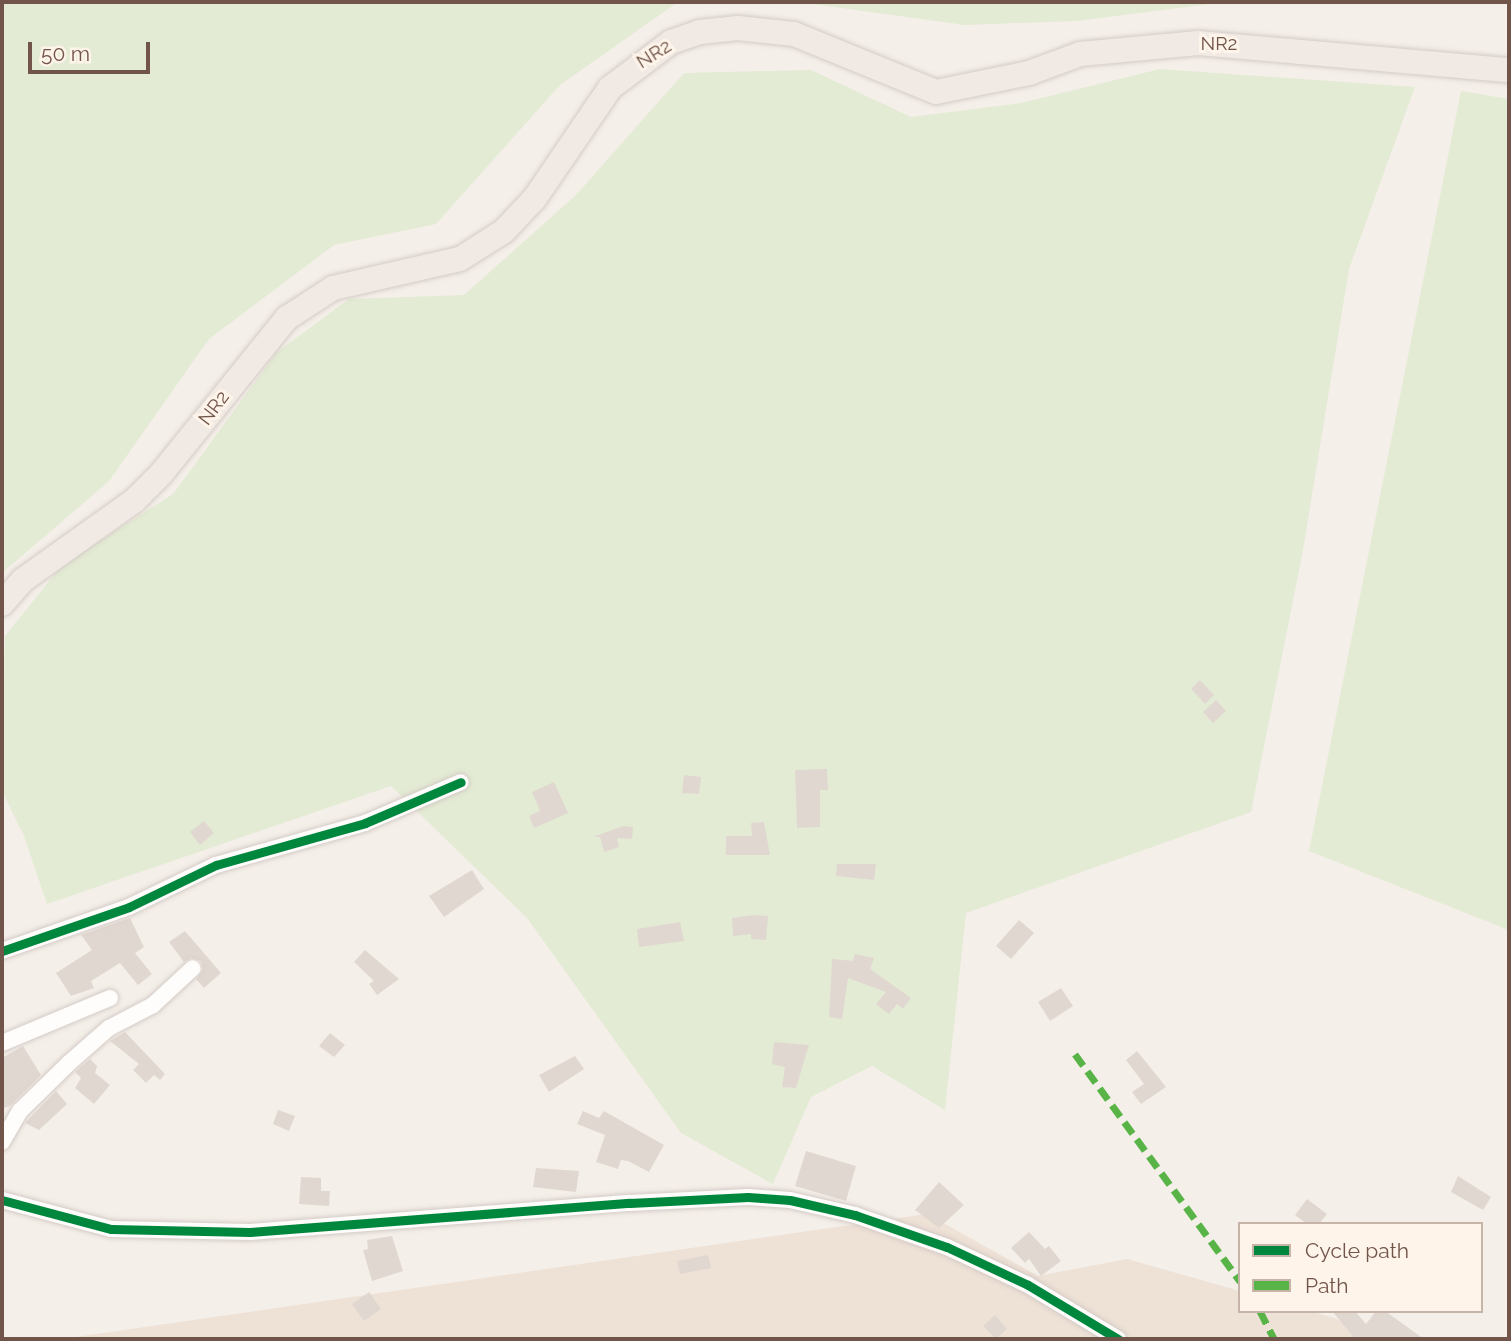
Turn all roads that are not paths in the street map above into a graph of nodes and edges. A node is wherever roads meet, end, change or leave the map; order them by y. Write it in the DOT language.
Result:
graph roads {
  1 [pos="1509,70"];
  2 [pos="2,604"];
  3 [pos="461,782"];
  4 [pos="2,951"];
  5 [pos="193,968"];
  6 [pos="110,998"];
  7 [pos="2,1043"];
  8 [pos="2,1142"];
  9 [pos="2,1200"];
  10 [pos="1118,1339"];
  1 -- 2 [label="highway, NR2 / NR2"];
  3 -- 4 [label="street"];
  5 -- 8 [label="street"];
  6 -- 7 [label="street"];
  9 -- 10 [label="street"];
}
